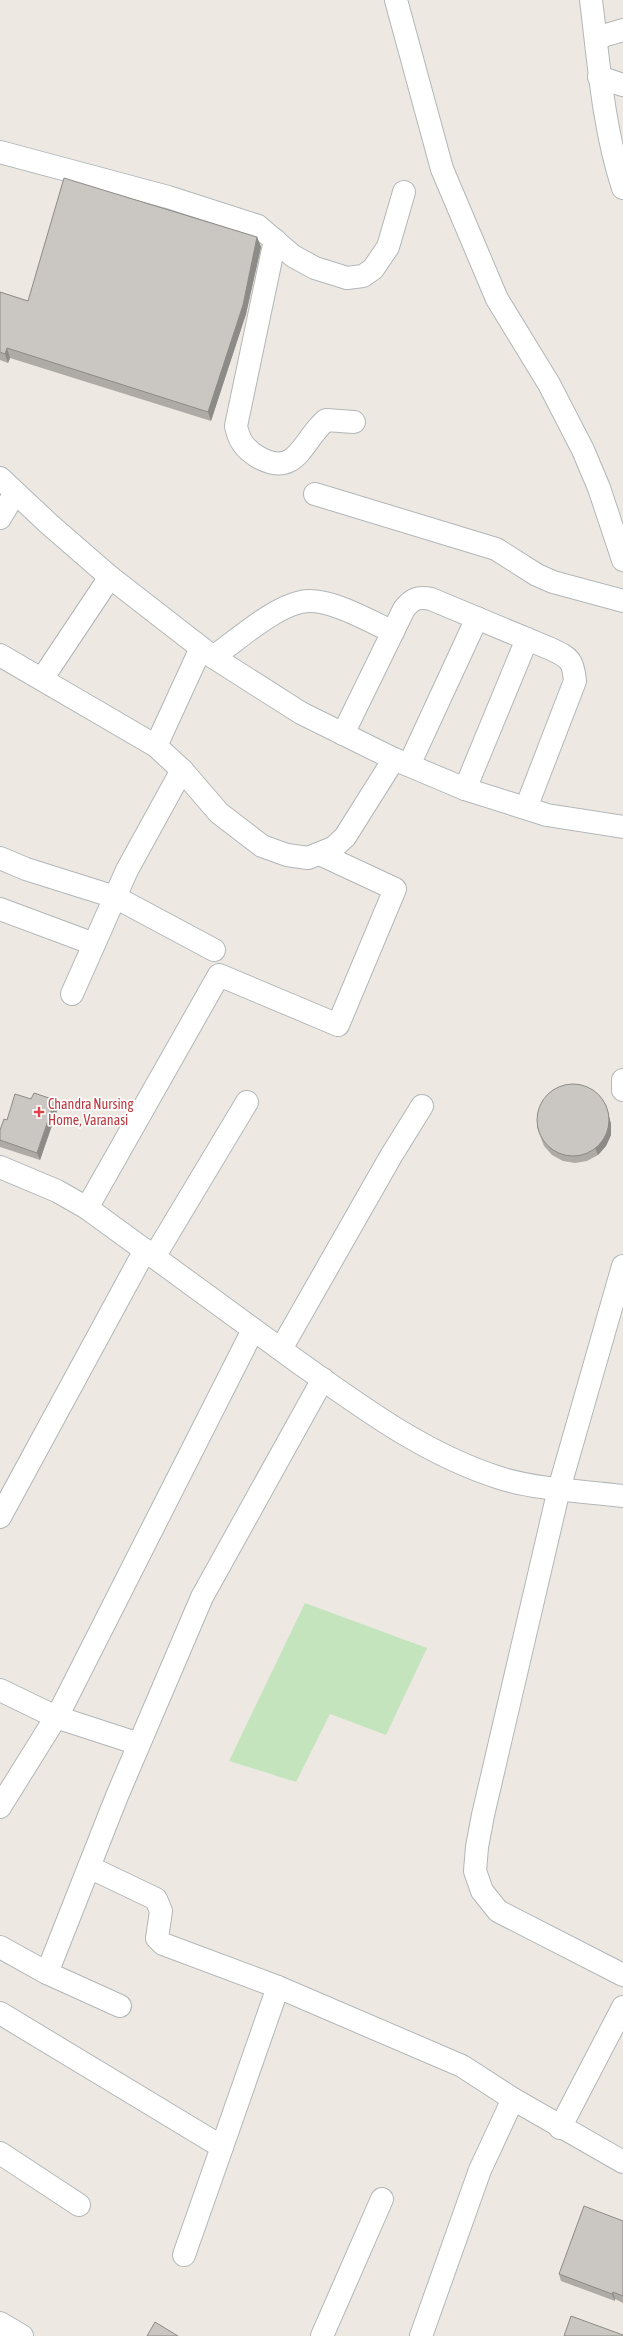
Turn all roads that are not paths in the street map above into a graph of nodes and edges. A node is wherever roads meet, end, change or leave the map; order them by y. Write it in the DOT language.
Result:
graph roads {
  1 [pos="396,0"];
  2 [pos="591,0"];
  3 [pos="623,30"];
  4 [pos="596,38"];
  5 [pos="599,76"];
  6 [pos="623,85"];
  7 [pos="0,152"];
  8 [pos="623,188"];
  9 [pos="404,192"];
  10 [pos="275,240"];
  11 [pos="354,422"];
  12 [pos="0,478"];
  13 [pos="15,493"];
  14 [pos="315,494"];
  15 [pos="0,518"];
  16 [pos="623,560"];
  17 [pos="110,577"];
  18 [pos="623,601"];
  19 [pos="477,618"];
  20 [pos="393,632"];
  21 [pos="527,639"];
  22 [pos="207,652"];
  23 [pos="0,655"];
  24 [pos="42,679"];
  25 [pos="343,734"];
  26 [pos="156,746"];
  27 [pos="402,762"];
  28 [pos="182,770"];
  29 [pos="465,789"];
  30 [pos="526,808"];
  31 [pos="623,827"];
  32 [pos="322,854"];
  33 [pos="0,858"];
  34 [pos="115,897"];
  35 [pos="0,909"];
  36 [pos="94,944"];
  37 [pos="214,950"];
  38 [pos="72,994"];
  39 [pos="623,1080"];
  40 [pos="623,1090"];
  41 [pos="247,1102"];
  42 [pos="422,1106"];
  43 [pos="0,1167"];
  44 [pos="87,1208"];
  45 [pos="150,1254"];
  46 [pos="623,1266"];
  47 [pos="253,1330"];
  48 [pos="281,1349"];
  49 [pos="323,1379"];
  50 [pos="559,1489"];
  51 [pos="623,1496"];
  52 [pos="0,1517"];
  53 [pos="0,1690"];
  54 [pos="56,1717"];
  55 [pos="139,1744"];
  56 [pos="0,1807"];
  57 [pos="88,1868"];
  58 [pos="0,1947"];
  59 [pos="47,1972"];
  60 [pos="623,1975"];
  61 [pos="278,1987"];
  62 [pos="120,2006"];
  63 [pos="623,2007"];
  64 [pos="0,2013"];
  65 [pos="513,2099"];
  66 [pos="560,2128"];
  67 [pos="222,2147"];
  68 [pos="0,2153"];
  69 [pos="623,2162"];
  70 [pos="382,2198"];
  71 [pos="79,2205"];
  72 [pos="184,2255"];
  73 [pos="0,2323"];
  74 [pos="22,2336"];
  75 [pos="322,2336"];
  76 [pos="421,2336"];
  1 -- 16 [label="street"];
  2 -- 4 [label="street"];
  3 -- 4 [label="street"];
  4 -- 5 [label="street"];
  5 -- 6 [label="street"];
  5 -- 8 [label="street"];
  7 -- 10 [label="street"];
  9 -- 10 [label="street"];
  10 -- 11 [label="street"];
  12 -- 13 [label="street"];
  13 -- 15 [label="street"];
  13 -- 17 [label="street"];
  14 -- 18 [label="street"];
  17 -- 22 [label="street"];
  17 -- 24 [label="street"];
  19 -- 20 [label="street"];
  19 -- 21 [label="street"];
  19 -- 27 [label="street"];
  20 -- 22 [label="street"];
  20 -- 25 [label="street"];
  21 -- 29 [label="street"];
  21 -- 30 [label="street"];
  22 -- 25 [label="street"];
  22 -- 26 [label="street"];
  23 -- 24 [label="street"];
  24 -- 26 [label="street"];
  25 -- 27 [label="street"];
  26 -- 28 [label="street"];
  27 -- 29 [label="street"];
  27 -- 32 [label="street"];
  28 -- 32 [label="street"];
  28 -- 34 [label="street"];
  29 -- 30 [label="street"];
  30 -- 31 [label="street"];
  32 -- 44 [label="street"];
  33 -- 34 [label="street"];
  34 -- 36 [label="street"];
  34 -- 37 [label="street"];
  35 -- 36 [label="street"];
  36 -- 38 [label="street"];
  39 -- 40 [label="street"];
  41 -- 45 [label="street"];
  42 -- 48 [label="street"];
  43 -- 44 [label="street"];
  44 -- 45 [label="street"];
  45 -- 47 [label="street"];
  45 -- 52 [label="street"];
  46 -- 50 [label="street"];
  47 -- 48 [label="street"];
  47 -- 54 [label="street"];
  48 -- 49 [label="street"];
  49 -- 50 [label="street"];
  49 -- 55 [label="street"];
  50 -- 51 [label="street"];
  50 -- 60 [label="street"];
  53 -- 54 [label="street"];
  54 -- 55 [label="street"];
  54 -- 56 [label="street"];
  55 -- 57 [label="street"];
  57 -- 59 [label="street"];
  57 -- 61 [label="street"];
  58 -- 59 [label="street"];
  59 -- 62 [label="street"];
  61 -- 65 [label="street"];
  61 -- 67 [label="street"];
  63 -- 66 [label="street"];
  64 -- 67 [label="street"];
  65 -- 66 [label="street"];
  65 -- 76 [label="street"];
  66 -- 69 [label="street"];
  67 -- 72 [label="street"];
  68 -- 71 [label="street"];
  70 -- 75 [label="street"];
  73 -- 74 [label="street"];
}
